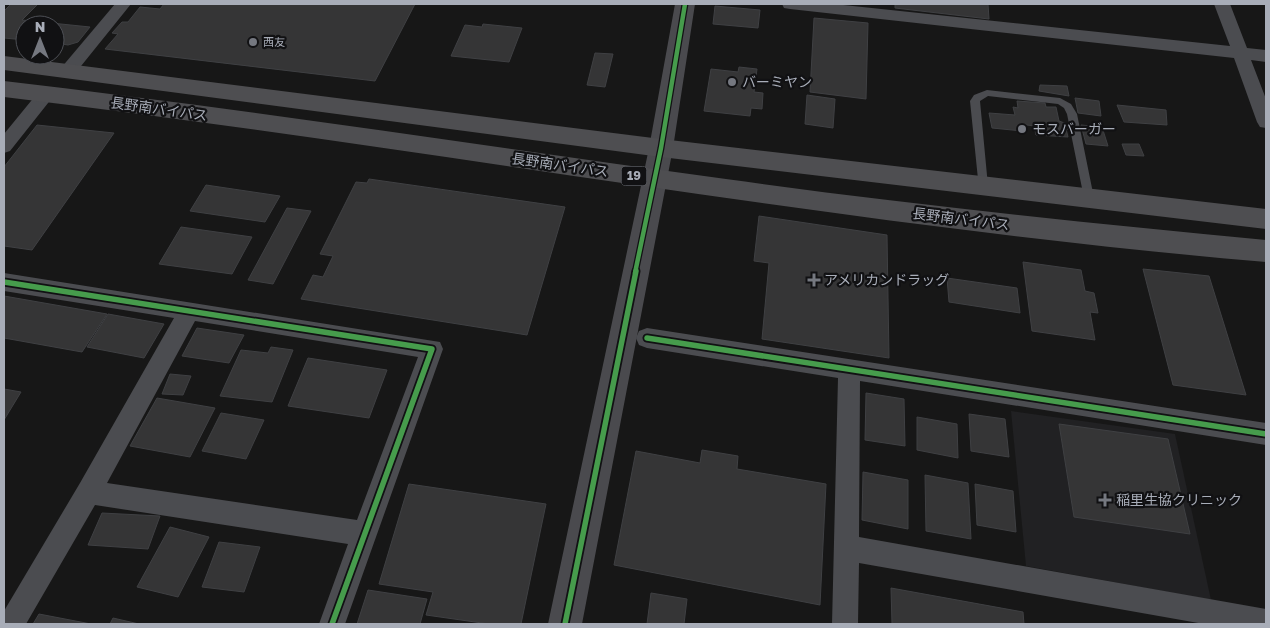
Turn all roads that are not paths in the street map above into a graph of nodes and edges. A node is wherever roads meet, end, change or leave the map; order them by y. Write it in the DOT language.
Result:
graph roads {
  1 [pos="123,4"];
  2 [pos="686,4"];
  3 [pos="790,4"];
  4 [pos="1222,4"];
  5 [pos="834,6"];
  6 [pos="1239,53"];
  7 [pos="1266,56"];
  8 [pos="4,63"];
  9 [pos="67,72"];
  10 [pos="4,89"];
  11 [pos="46,94"];
  12 [pos="1266,122"];
  13 [pos="4,146"];
  14 [pos="661,148"];
  15 [pos="653,179"];
  16 [pos="983,186"];
  17 [pos="1089,198"];
  18 [pos="1266,219"];
  19 [pos="1266,251"];
  20 [pos="4,282"];
  21 [pos="189,311"];
  22 [pos="647,338"];
  23 [pos="849,368"];
  24 [pos="1266,434"];
  25 [pos="89,492"];
  26 [pos="366,534"];
  27 [pos="847,548"];
  28 [pos="1266,622"];
  29 [pos="11,624"];
  30 [pos="332,624"];
  31 [pos="565,624"];
  32 [pos="845,624"];
  1 -- 9 [label="street"];
  2 -- 14 [label="street"];
  3 -- 5 [label="street"];
  4 -- 6 [label="street"];
  5 -- 6 [label="street"];
  6 -- 7 [label="street"];
  6 -- 12 [label="street"];
  8 -- 9 [label="highway, 長野南バイパス / 19"];
  9 -- 14 [label="highway, 長野南バイパス / 19"];
  10 -- 11 [label="highway, 長野南バイパス / 19"];
  11 -- 13 [label="street"];
  11 -- 15 [label="highway, 長野南バイパス / 19"];
  14 -- 15 [label="street"];
  14 -- 16 [label="highway, 長野南バイパス / 19"];
  15 -- 19 [label="highway, 長野南バイパス / 19"];
  15 -- 31 [label="street"];
  16 -- 17 [label="highway, 長野南バイパス / 19"];
  16 -- 17 [label="lane"];
  17 -- 18 [label="highway, 長野南バイパス / 19"];
  20 -- 21 [label="street"];
  21 -- 25 [label="street"];
  21 -- 26 [label="street"];
  22 -- 23 [label="street"];
  23 -- 24 [label="street"];
  23 -- 27 [label="street"];
  25 -- 26 [label="street"];
  25 -- 29 [label="street"];
  26 -- 30 [label="street"];
  27 -- 28 [label="street"];
  27 -- 32 [label="street"];
}
